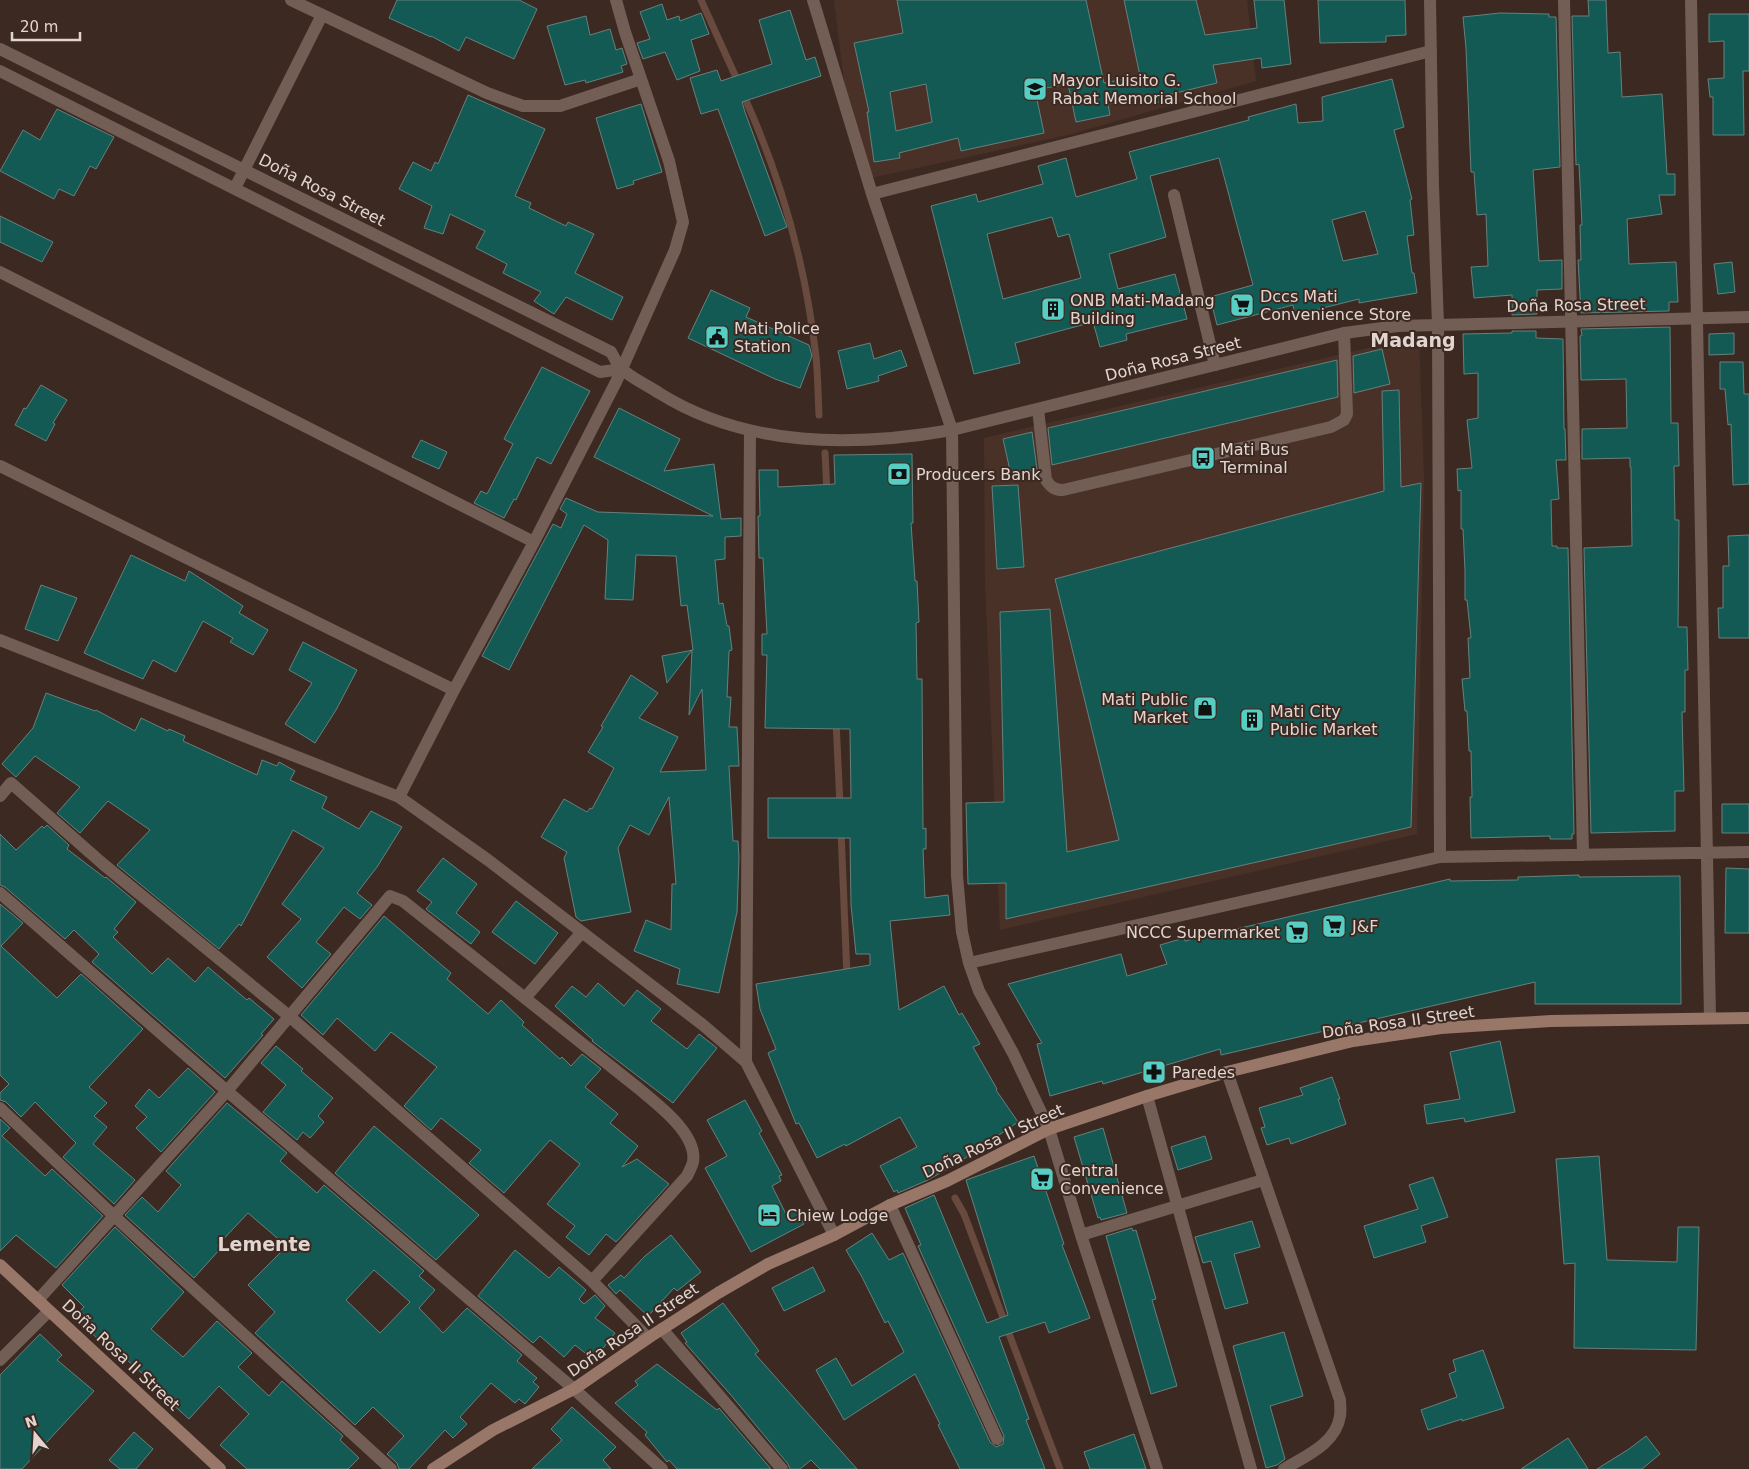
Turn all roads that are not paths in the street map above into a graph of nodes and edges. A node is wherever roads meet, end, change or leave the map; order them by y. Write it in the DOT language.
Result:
graph roads {
  1 [pos="291,0"];
  2 [pos="616,0"];
  3 [pos="814,0"];
  4 [pos="1430,0"];
  5 [pos="1564,0"];
  6 [pos="1690,0"];
  7 [pos="322,15"];
  8 [pos="0,49"];
  9 [pos="1431,51"];
  10 [pos="0,72"];
  11 [pos="642,80"];
  12 [pos="245,170"];
  13 [pos="235,188"];
  14 [pos="872,194"];
  15 [pos="1174,195"];
  16 [pos="0,272"];
  17 [pos="1749,317"];
  18 [pos="1696,318"];
  19 [pos="1570,321"];
  20 [pos="1438,325"];
  21 [pos="1344,333"];
  22 [pos="1215,365"];
  23 [pos="622,369"];
  24 [pos="1038,409"];
  25 [pos="952,430"];
  26 [pos="750,432"];
  27 [pos="0,466"];
  28 [pos="534,542"];
  29 [pos="0,640"];
  30 [pos="454,690"];
  31 [pos="0,796"];
  32 [pos="399,797"];
  33 [pos="1749,852"];
  34 [pos="1706,853"];
  35 [pos="1583,855"];
  36 [pos="1440,858"];
  37 [pos="0,893"];
  38 [pos="582,932"];
  39 [pos="968,963"];
  40 [pos="526,998"];
  41 [pos="289,1016"];
  42 [pos="1710,1018"];
  43 [pos="1749,1018"];
  44 [pos="746,1062"];
  45 [pos="1226,1072"];
  46 [pos="227,1091"];
  47 [pos="1147,1096"];
  48 [pos="0,1108"];
  49 [pos="1049,1129"];
  50 [pos="1263,1180"];
  51 [pos="890,1205"];
  52 [pos="1177,1206"];
  53 [pos="113,1216"];
  54 [pos="834,1235"];
  55 [pos="1081,1235"];
  56 [pos="0,1265"];
  57 [pos="592,1281"];
  58 [pos="38,1300"];
  59 [pos="49,1311"];
  60 [pos="662,1329"];
  61 [pos="648,1338"];
  62 [pos="0,1360"];
  63 [pos="574,1389"];
  64 [pos="997,1439"];
  65 [pos="220,1469"];
  66 [pos="391,1469"];
  67 [pos="433,1469"];
  68 [pos="662,1469"];
  69 [pos="782,1469"];
  70 [pos="1157,1469"];
  71 [pos="1251,1469"];
  72 [pos="1284,1469"];
  1 -- 7 [label="street"];
  2 -- 11 [label="street"];
  3 -- 14 [label="street"];
  4 -- 9 [label="street"];
  5 -- 19 [label="street"];
  6 -- 18 [label="street"];
  7 -- 11 [label="street"];
  7 -- 12 [label="street"];
  8 -- 12 [label="street, Doña Rosa Street"];
  9 -- 14 [label="street"];
  9 -- 20 [label="street"];
  10 -- 13 [label="street"];
  11 -- 23 [label="street"];
  12 -- 13 [label="street"];
  12 -- 23 [label="street, Doña Rosa Street"];
  13 -- 23 [label="street"];
  14 -- 25 [label="street"];
  15 -- 22 [label="street"];
  16 -- 28 [label="street"];
  17 -- 18 [label="street, Doña Rosa Street"];
  18 -- 19 [label="street, Doña Rosa Street"];
  18 -- 34 [label="street"];
  19 -- 20 [label="street, Doña Rosa Street"];
  19 -- 35 [label="street"];
  20 -- 21 [label="street, Doña Rosa Street"];
  20 -- 36 [label="street"];
  21 -- 22 [label="street, Doña Rosa Street"];
  21 -- 24 [label="street"];
  22 -- 24 [label="street, Doña Rosa Street"];
  23 -- 26 [label="street, Doña Rosa Street"];
  23 -- 28 [label="street"];
  24 -- 25 [label="street, Doña Rosa Street"];
  25 -- 26 [label="street, Doña Rosa Street"];
  25 -- 39 [label="street"];
  26 -- 44 [label="street"];
  27 -- 30 [label="street"];
  28 -- 30 [label="street"];
  29 -- 32 [label="street"];
  30 -- 32 [label="street"];
  31 -- 41 [label="street"];
  32 -- 38 [label="street"];
  33 -- 34 [label="street"];
  34 -- 35 [label="street"];
  34 -- 42 [label="street"];
  35 -- 36 [label="street"];
  36 -- 39 [label="street"];
  37 -- 46 [label="street"];
  38 -- 40 [label="street"];
  38 -- 44 [label="street"];
  39 -- 49 [label="street"];
  40 -- 41 [label="street"];
  40 -- 57 [label="street"];
  41 -- 46 [label="street"];
  41 -- 57 [label="street"];
  42 -- 43 [label="main road, Doña Rosa II Street"];
  42 -- 45 [label="main road, Doña Rosa II Street"];
  44 -- 54 [label="street"];
  45 -- 47 [label="main road, Doña Rosa II Street"];
  45 -- 50 [label="street"];
  46 -- 53 [label="street"];
  46 -- 63 [label="street"];
  47 -- 49 [label="main road, Doña Rosa II Street"];
  47 -- 52 [label="street"];
  48 -- 53 [label="street"];
  49 -- 51 [label="main road, Doña Rosa II Street"];
  49 -- 55 [label="street"];
  50 -- 52 [label="street"];
  50 -- 72 [label="street"];
  51 -- 54 [label="main road, Doña Rosa II Street"];
  51 -- 64 [label="street"];
  52 -- 55 [label="street"];
  52 -- 71 [label="street"];
  53 -- 58 [label="street"];
  53 -- 66 [label="street"];
  54 -- 60 [label="main road, Doña Rosa II Street"];
  55 -- 70 [label="street"];
  56 -- 58 [label="main road, Doña Rosa II Street"];
  57 -- 61 [label="street"];
  58 -- 59 [label="main road, Doña Rosa II Street"];
  59 -- 62 [label="street"];
  59 -- 65 [label="main road, Doña Rosa II Street"];
  60 -- 61 [label="main road, Doña Rosa II Street"];
  60 -- 69 [label="street"];
  61 -- 63 [label="main road, Doña Rosa II Street"];
  63 -- 67 [label="main road, Doña Rosa II Street"];
  63 -- 68 [label="street"];
}
